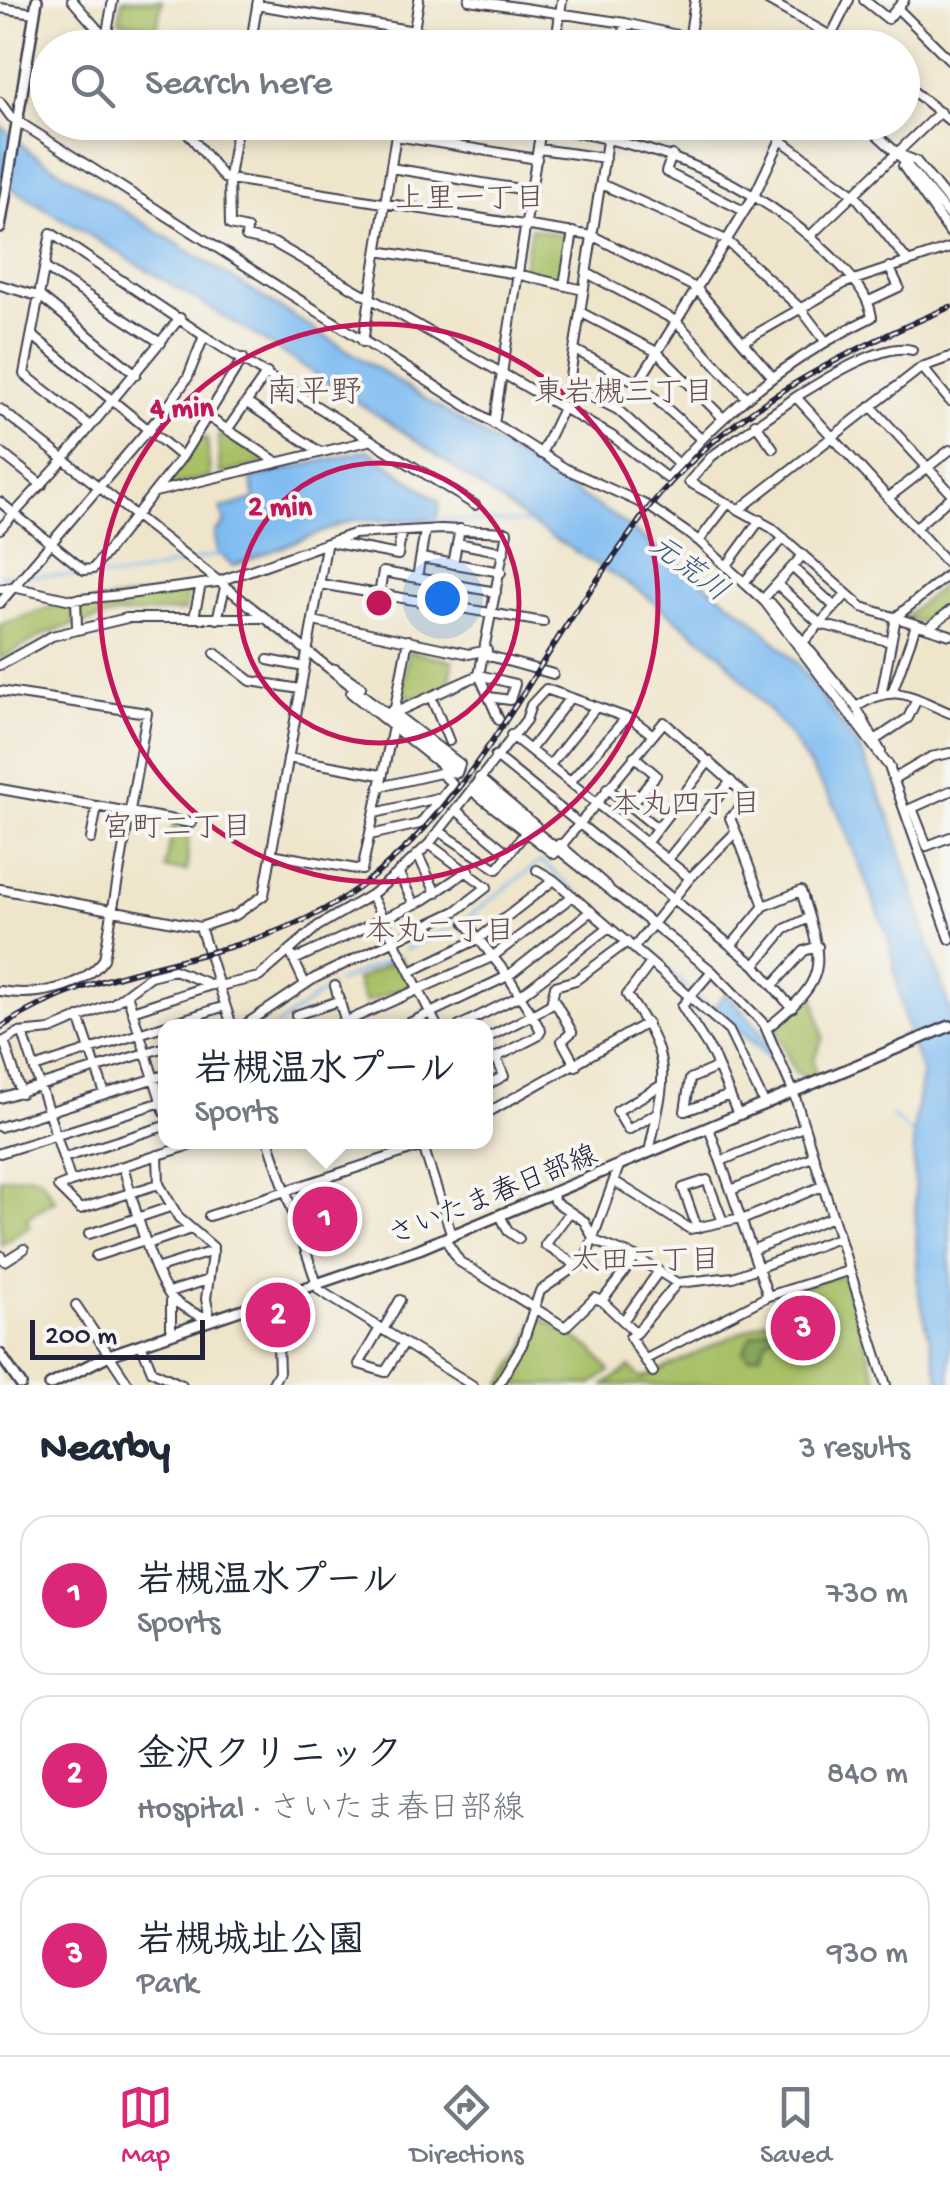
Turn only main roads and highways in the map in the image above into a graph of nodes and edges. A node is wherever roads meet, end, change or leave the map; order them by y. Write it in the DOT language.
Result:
graph roads {
  1 [pos="36,0"];
  2 [pos="31,30"];
  3 [pos="30,39"];
  4 [pos="4,193"];
  5 [pos="0,228"];
  6 [pos="950,1026"];
  7 [pos="0,1354"];
  8 [pos="21,1385"];
  9 [pos="50,1385"];
  1 -- 2 [label="main road"];
  3 -- 4 [label="main road"];
  4 -- 5 [label="main road"];
  6 -- 9 [label="main road, さいたま春日部線"];
  7 -- 8 [label="main road"];
}
